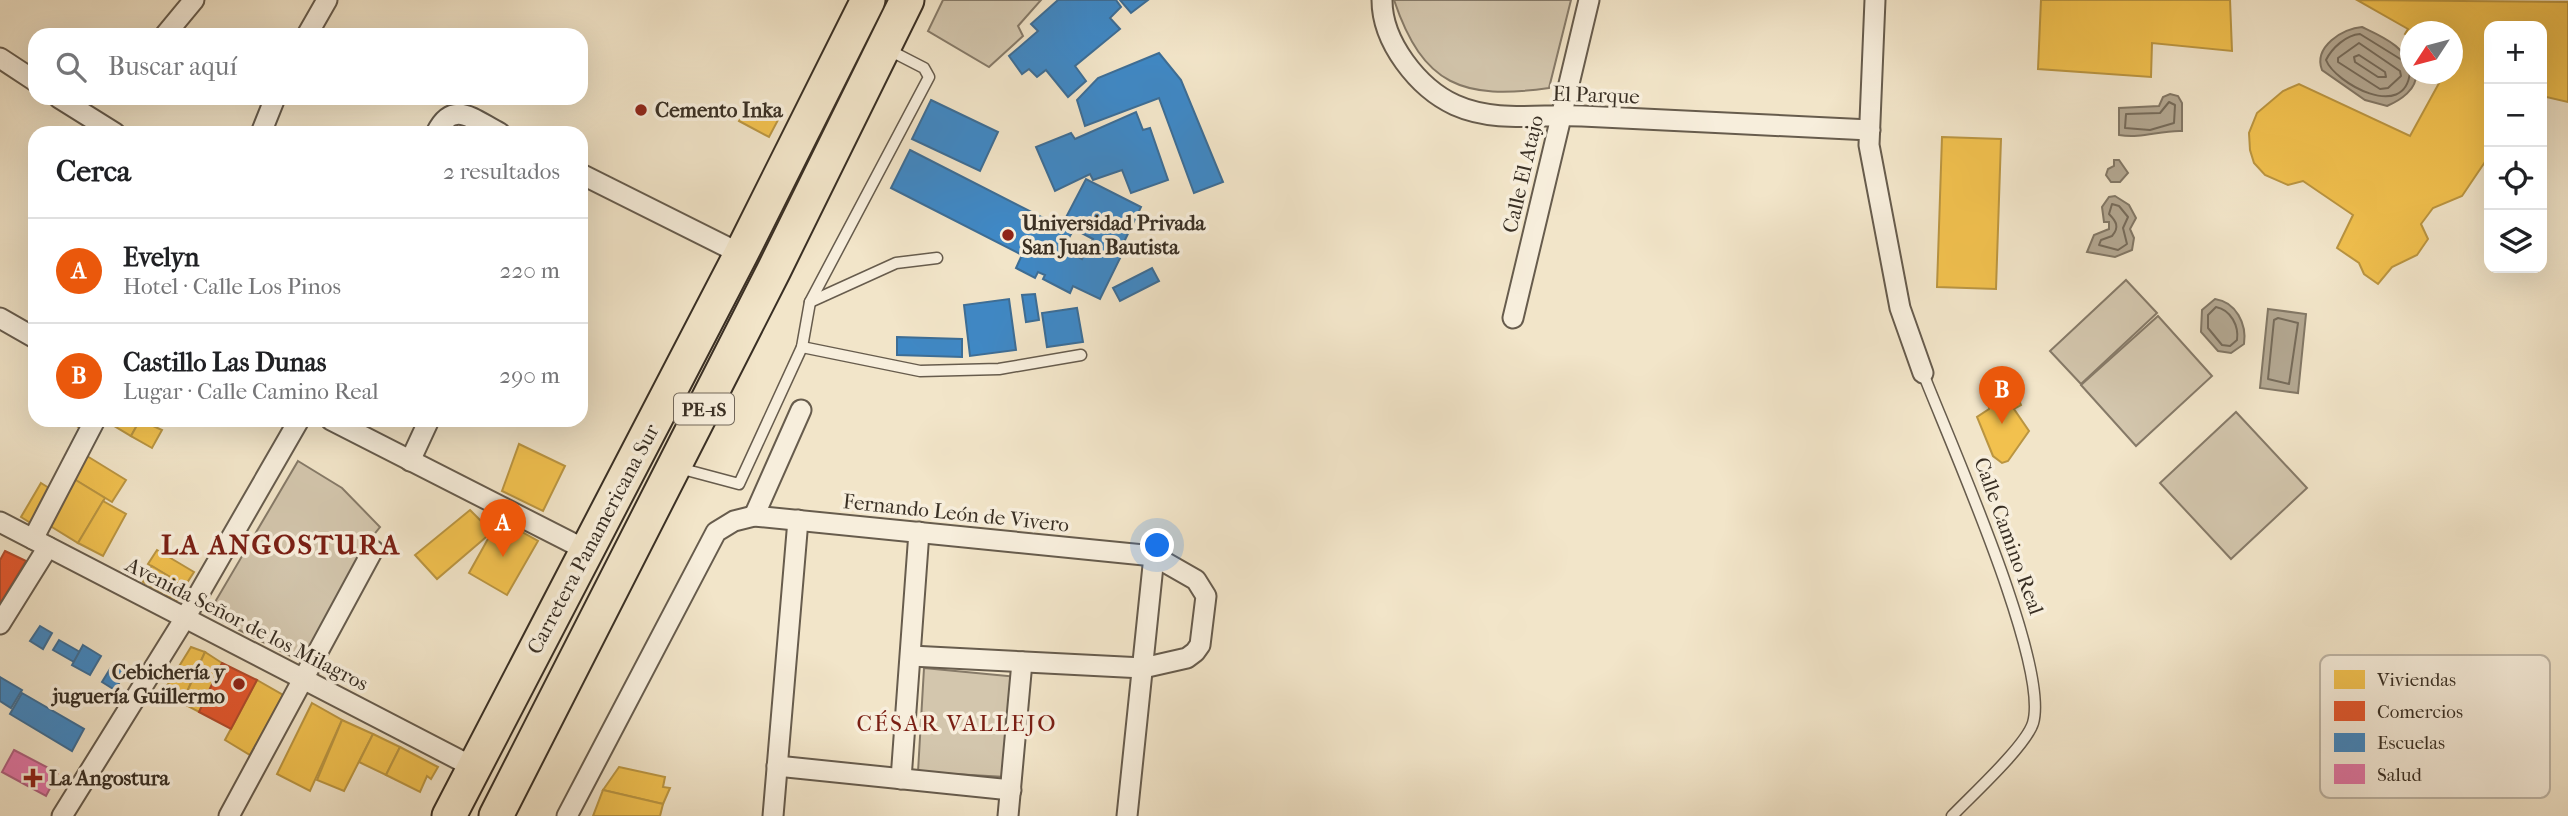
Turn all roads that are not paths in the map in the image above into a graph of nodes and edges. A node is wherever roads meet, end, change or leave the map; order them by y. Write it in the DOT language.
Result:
graph roads {
  1 [pos="194,0"];
  2 [pos="327,0"];
  3 [pos="868,0"];
  4 [pos="907,0"];
  5 [pos="1382,0"];
  6 [pos="1589,0"];
  7 [pos="1875,0"];
  8 [pos="171,28"];
  9 [pos="311,28"];
  10 [pos="883,48"];
  11 [pos="0,58"];
  12 [pos="28,76"];
  13 [pos="71,105"];
  14 [pos="272,105"];
  15 [pos="1560,115"];
  16 [pos="104,126"];
  17 [pos="264,126"];
  18 [pos="440,126"];
  19 [pos="486,126"];
  20 [pos="1870,130"];
  21 [pos="588,178"];
  22 [pos="741,254"];
  23 [pos="937,258"];
  24 [pos="810,302"];
  25 [pos="0,318"];
  26 [pos="1513,318"];
  27 [pos="28,334"];
  28 [pos="802,347"];
  29 [pos="1082,355"];
  30 [pos="1923,373"];
  31 [pos="801,410"];
  32 [pos="93,427"];
  33 [pos="295,427"];
  34 [pos="344,427"];
  35 [pos="426,427"];
  36 [pos="410,461"];
  37 [pos="675,467"];
  38 [pos="754,516"];
  39 [pos="798,520"];
  40 [pos="0,522"];
  41 [pos="919,532"];
  42 [pos="41,537"];
  43 [pos="373,550"];
  44 [pos="586,550"];
  45 [pos="1154,556"];
  46 [pos="185,618"];
  47 [pos="0,624"];
  48 [pos="911,656"];
  49 [pos="1022,662"];
  50 [pos="1143,668"];
  51 [pos="303,679"];
  52 [pos="473,766"];
  53 [pos="777,766"];
  54 [pos="901,779"];
  55 [pos="1011,790"];
  56 [pos="62,816"];
  57 [pos="229,816"];
  58 [pos="449,816"];
  59 [pos="496,816"];
  60 [pos="567,816"];
  61 [pos="773,816"];
  62 [pos="1008,816"];
  63 [pos="1127,816"];
  64 [pos="1952,816"];
  1 -- 8 [label="street"];
  2 -- 9 [label="street"];
  3 -- 22 [label="highway, Carretera Panamericana Sur / PE-1S"];
  4 -- 10 [label="highway, Carretera Panamericana Sur / PE-1S"];
  5 -- 15 [label="street, El Parque"];
  6 -- 15 [label="street, Calle El Atajo"];
  7 -- 20 [label="street, Calle Camino Real"];
  10 -- 24 [label="lane"];
  10 -- 37 [label="highway, Carretera Panamericana Sur / PE-1S"];
  11 -- 12 [label="street"];
  13 -- 16 [label="street"];
  14 -- 17 [label="street"];
  15 -- 20 [label="street, El Parque"];
  15 -- 26 [label="street, Calle El Atajo"];
  18 -- 19 [label="street"];
  20 -- 30 [label="street, Calle Camino Real"];
  21 -- 22 [label="street"];
  22 -- 44 [label="highway, Carretera Panamericana Sur / PE-1S"];
  23 -- 24 [label="lane"];
  24 -- 28 [label="lane"];
  25 -- 27 [label="street"];
  28 -- 29 [label="lane"];
  28 -- 37 [label="lane"];
  30 -- 64 [label="lane, Calle Camino Real"];
  31 -- 38 [label="street"];
  32 -- 42 [label="street"];
  33 -- 46 [label="street"];
  34 -- 36 [label="street"];
  35 -- 36 [label="street"];
  36 -- 44 [label="street"];
  37 -- 59 [label="highway, Carretera Panamericana Sur / PE-1S"];
  38 -- 39 [label="street, Fernando León de Vivero"];
  38 -- 60 [label="street"];
  39 -- 41 [label="street, Fernando León de Vivero"];
  39 -- 53 [label="street"];
  40 -- 42 [label="street, Avenida Señor de los Milagros"];
  41 -- 45 [label="street, Fernando León de Vivero"];
  41 -- 48 [label="street"];
  42 -- 46 [label="street, Avenida Señor de los Milagros"];
  42 -- 47 [label="street"];
  43 -- 51 [label="street"];
  44 -- 52 [label="highway, Carretera Panamericana Sur / PE-1S"];
  45 -- 50 [label="street"];
  45 -- 50 [label="street"];
  46 -- 51 [label="street, Avenida Señor de los Milagros"];
  46 -- 56 [label="street"];
  48 -- 49 [label="street"];
  48 -- 54 [label="street"];
  49 -- 50 [label="street"];
  49 -- 55 [label="street"];
  50 -- 63 [label="street"];
  51 -- 52 [label="street, Avenida Señor de los Milagros"];
  51 -- 57 [label="street"];
  52 -- 58 [label="highway, Carretera Panamericana Sur / PE-1S"];
  53 -- 54 [label="street"];
  53 -- 61 [label="street"];
  54 -- 55 [label="street"];
  55 -- 62 [label="street"];
}
